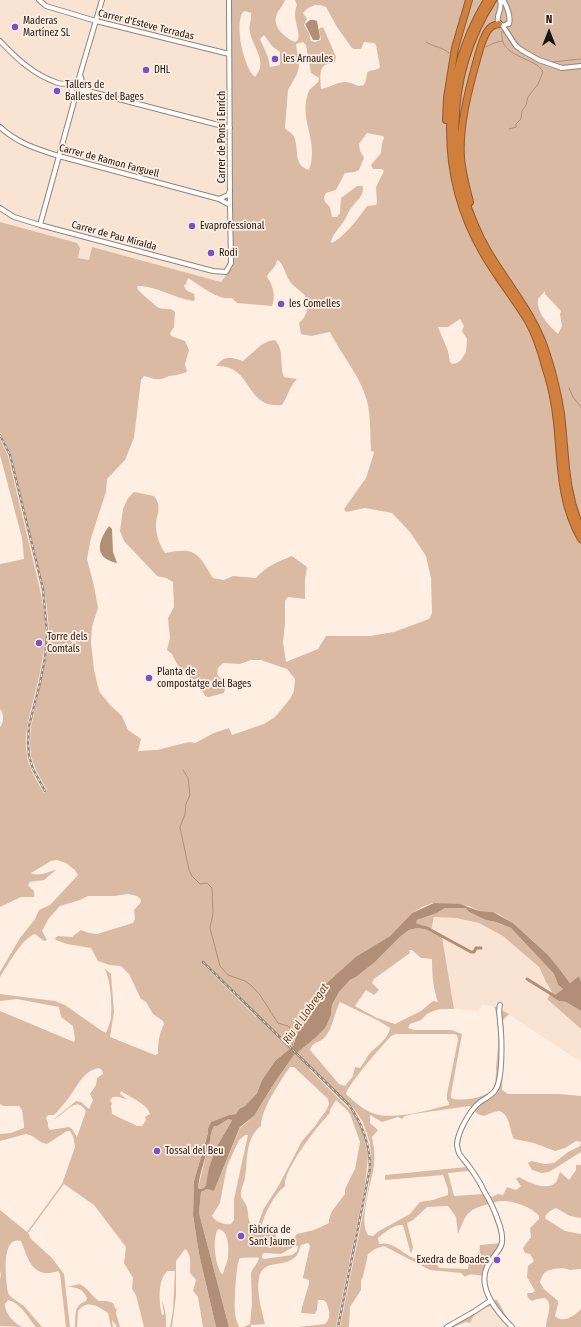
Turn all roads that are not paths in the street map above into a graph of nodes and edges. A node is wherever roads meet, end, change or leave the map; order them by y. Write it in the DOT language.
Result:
graph roads {
  1 [pos="39,0"];
  2 [pos="102,0"];
  3 [pos="229,0"];
  4 [pos="469,0"];
  5 [pos="487,0"];
  6 [pos="493,0"];
  7 [pos="500,0"];
  8 [pos="503,0"];
  9 [pos="500,14"];
  10 [pos="508,14"];
  11 [pos="96,21"];
  12 [pos="509,23"];
  13 [pos="501,25"];
  14 [pos="509,34"];
  15 [pos="0,41"];
  16 [pos="229,54"];
  17 [pos="581,66"];
  18 [pos="81,77"];
  19 [pos="75,83"];
  20 [pos="66,85"];
  21 [pos="82,89"];
  22 [pos="72,90"];
  23 [pos="75,98"];
  24 [pos="0,127"];
  25 [pos="230,128"];
  26 [pos="59,156"];
  27 [pos="230,191"];
  28 [pos="219,199"];
  29 [pos="230,205"];
  30 [pos="0,208"];
  31 [pos="464,212"];
  32 [pos="40,225"];
  33 [pos="476,229"];
  34 [pos="226,272"];
  35 [pos="581,529"];
  36 [pos="581,539"];
  37 [pos="500,1005"];
  38 [pos="490,1301"];
  39 [pos="447,1327"];
  40 [pos="512,1327"];
  1 -- 11 [label="street, Carrer d'Esteve Terradas"];
  2 -- 11 [label="street"];
  3 -- 16 [label="street, Carrer de Pons i Enrich"];
  4 -- 31 [label="highway"];
  5 -- 31 [label="highway"];
  6 -- 33 [label="highway"];
  7 -- 9 [label="street"];
  8 -- 10 [label="street"];
  9 -- 10 [label="street"];
  9 -- 13 [label="street"];
  10 -- 12 [label="street"];
  11 -- 16 [label="street, Carrer d'Esteve Terradas"];
  11 -- 18 [label="street"];
  12 -- 13 [label="street"];
  12 -- 14 [label="street"];
  13 -- 14 [label="street"];
  13 -- 33 [label="highway"];
  14 -- 17 [label="street"];
  15 -- 20 [label="street"];
  16 -- 25 [label="street, Carrer de Pons i Enrich"];
  18 -- 19 [label="street"];
  18 -- 21 [label="street"];
  19 -- 20 [label="street"];
  19 -- 21 [label="street"];
  19 -- 22 [label="street"];
  20 -- 22 [label="street"];
  21 -- 22 [label="street"];
  21 -- 23 [label="street"];
  21 -- 25 [label="street"];
  22 -- 23 [label="street"];
  23 -- 26 [label="street"];
  24 -- 26 [label="street, Carrer de Ramon Farguell"];
  25 -- 27 [label="street, Carrer de Pons i Enrich"];
  26 -- 28 [label="street, Carrer de Ramon Farguell"];
  26 -- 32 [label="street"];
  27 -- 28 [label="street"];
  27 -- 29 [label="street, Carrer de Pons i Enrich"];
  28 -- 29 [label="street, Carrer de Ramon Farguell"];
  29 -- 34 [label="street, Carrer de Pons i Enrich"];
  30 -- 32 [label="street, Carrer de Pau Miralda"];
  31 -- 36 [label="highway"];
  32 -- 34 [label="street, Carrer de Pau Miralda"];
  33 -- 35 [label="highway"];
  37 -- 38 [label="street"];
  38 -- 39 [label="street"];
  38 -- 40 [label="street"];
}
